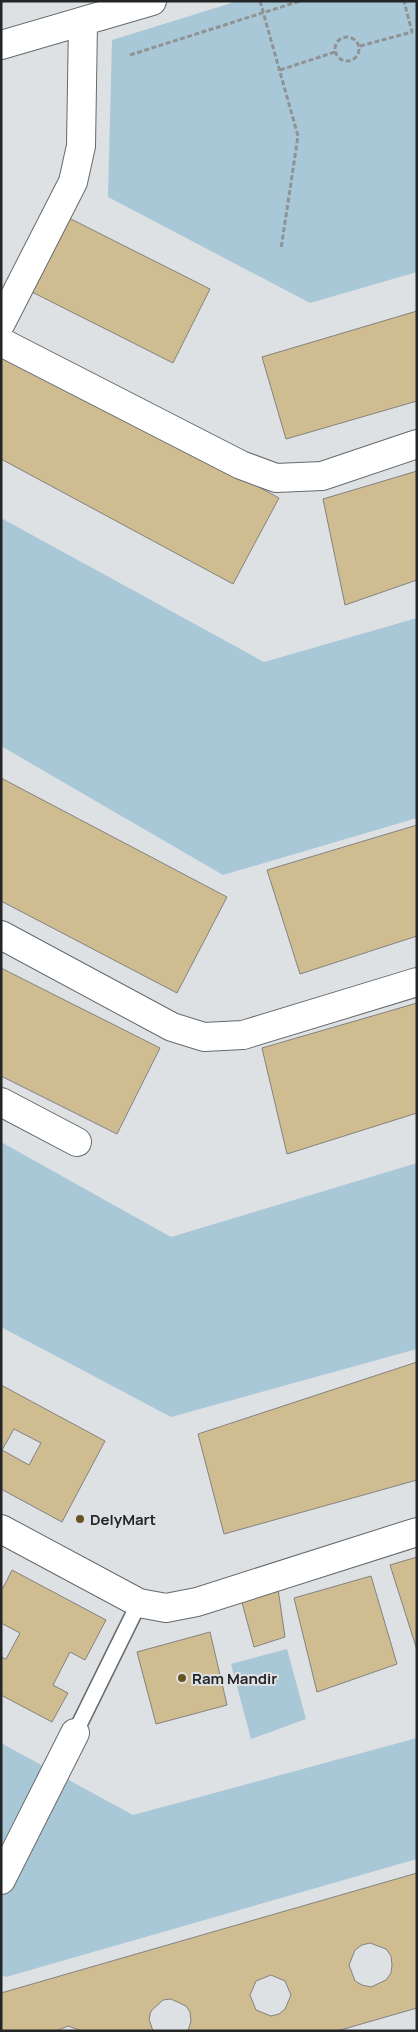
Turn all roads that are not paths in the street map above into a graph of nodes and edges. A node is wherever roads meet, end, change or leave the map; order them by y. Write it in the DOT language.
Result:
graph roads {
  1 [pos="152,1"];
  2 [pos="83,23"];
  3 [pos="1,45"];
  4 [pos="1,323"];
  5 [pos="1,342"];
  6 [pos="417,444"];
  7 [pos="1,935"];
  8 [pos="417,982"];
  9 [pos="1,1102"];
  10 [pos="77,1142"];
  11 [pos="1,1529"];
  12 [pos="417,1532"];
  13 [pos="139,1603"];
  14 [pos="75,1733"];
  15 [pos="1,1880"];
  1 -- 2 [label="street"];
  2 -- 3 [label="street"];
  2 -- 4 [label="street"];
  5 -- 6 [label="street"];
  7 -- 8 [label="street"];
  9 -- 10 [label="street"];
  11 -- 13 [label="street"];
  12 -- 13 [label="street"];
  13 -- 14 [label="lane"];
  14 -- 15 [label="street"];
}
